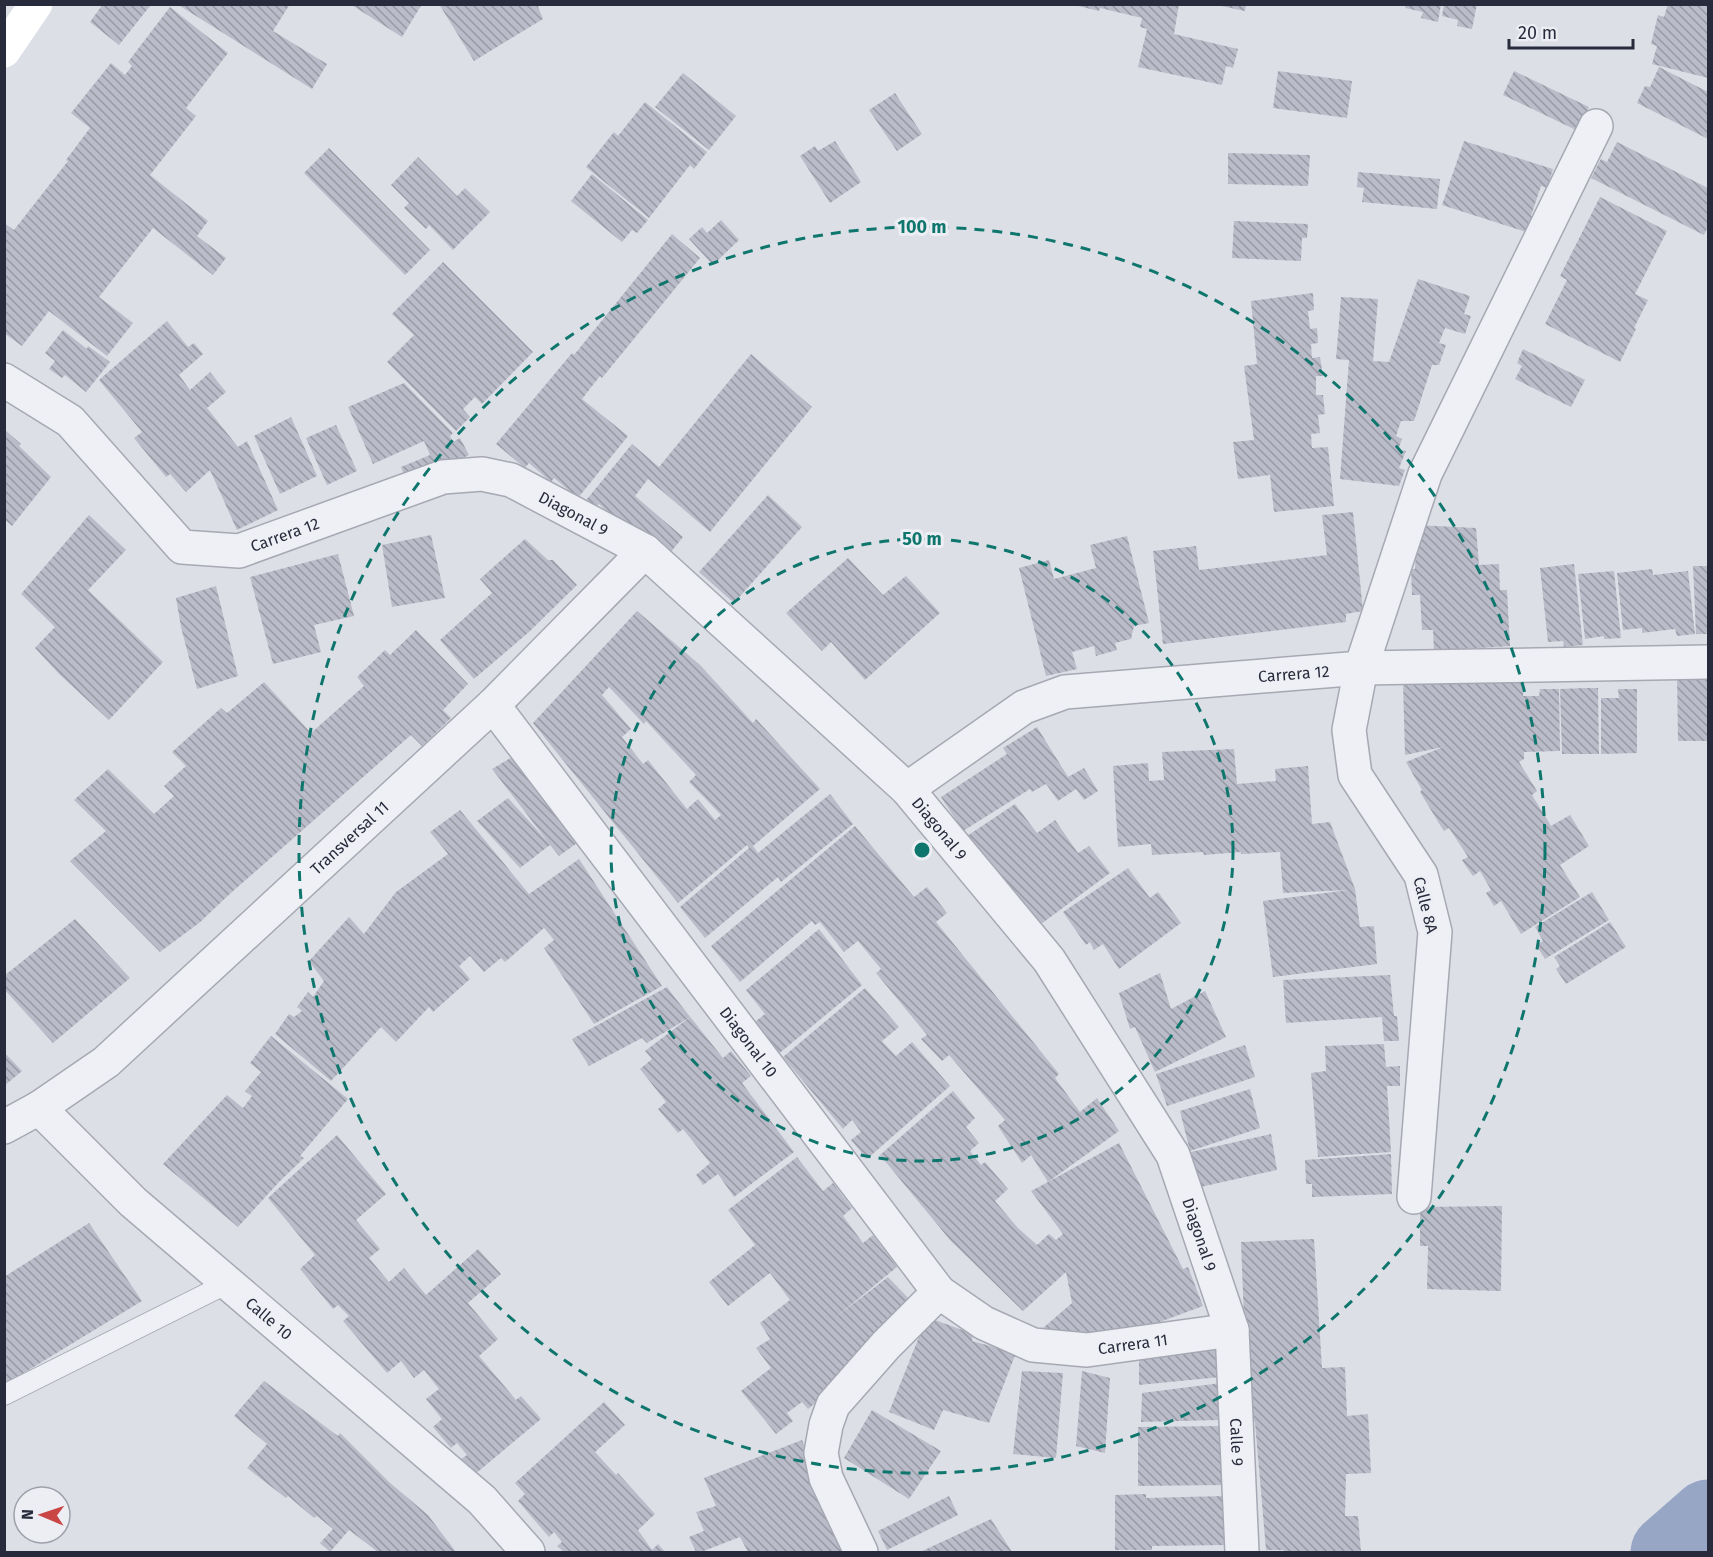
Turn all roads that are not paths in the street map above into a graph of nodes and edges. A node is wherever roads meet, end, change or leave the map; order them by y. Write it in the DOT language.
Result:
graph roads {
  1 [pos="36,4"];
  2 [pos="4,51"];
  3 [pos="1596,126"];
  4 [pos="4,380"];
  5 [pos="482,474"];
  6 [pos="645,551"];
  7 [pos="1708,662"];
  8 [pos="1361,668"];
  9 [pos="493,705"];
  10 [pos="907,789"];
  11 [pos="39,1108"];
  12 [pos="4,1127"];
  13 [pos="1414,1197"];
  14 [pos="228,1283"];
  15 [pos="939,1292"];
  16 [pos="1232,1330"];
  17 [pos="1033,1345"];
  18 [pos="4,1395"];
  19 [pos="528,1552"];
  20 [pos="861,1552"];
  21 [pos="1242,1552"];
  1 -- 2 [label="main road"];
  3 -- 8 [label="street, Calle 8A"];
  4 -- 5 [label="street, Carrera 12"];
  5 -- 6 [label="street, Diagonal 9"];
  6 -- 9 [label="street, Transversal 11"];
  6 -- 10 [label="street, Diagonal 9"];
  7 -- 8 [label="street, Carrera 12"];
  8 -- 10 [label="street, Carrera 12"];
  8 -- 13 [label="street, Calle 8A"];
  9 -- 11 [label="street, Transversal 11"];
  9 -- 15 [label="street, Diagonal 10"];
  10 -- 16 [label="street, Diagonal 9"];
  11 -- 12 [label="street"];
  11 -- 14 [label="street, Calle 10"];
  14 -- 18 [label="lane"];
  14 -- 19 [label="street, Calle 10"];
  15 -- 17 [label="street, Diagonal 10"];
  15 -- 20 [label="street"];
  16 -- 17 [label="street, Carrera 11"];
  16 -- 21 [label="street, Calle 9"];
}
